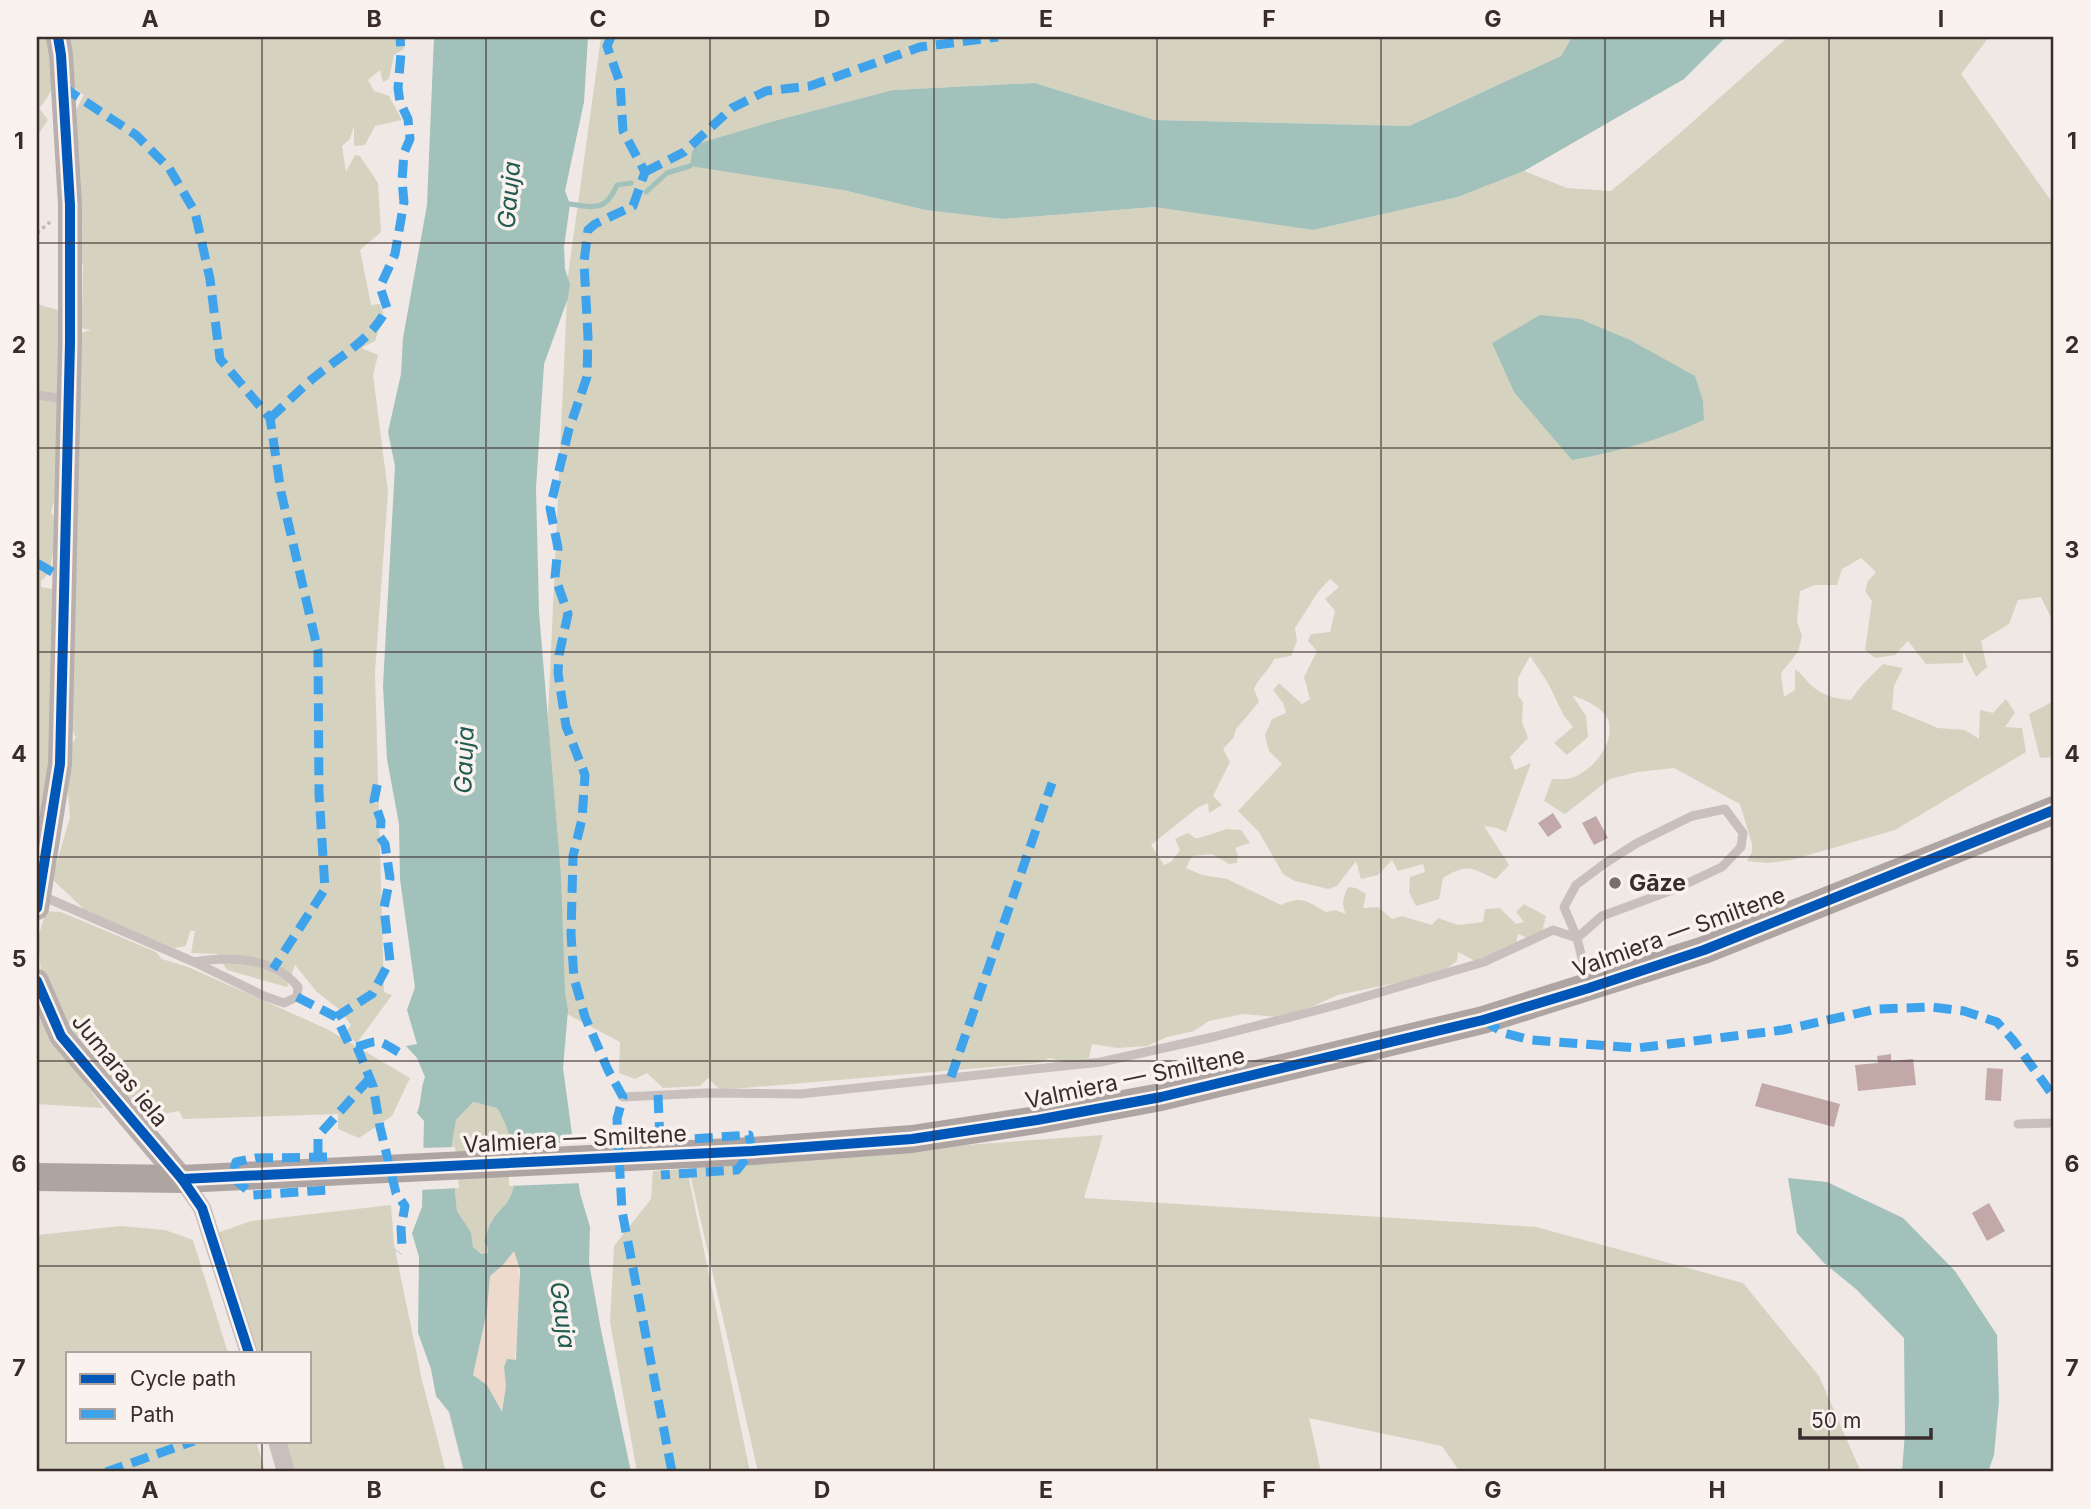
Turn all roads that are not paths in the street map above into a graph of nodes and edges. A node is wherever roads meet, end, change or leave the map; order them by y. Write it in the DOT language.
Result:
graph roads {
  1 [pos="58,37"];
  2 [pos="37,396"];
  3 [pos="68,400"];
  4 [pos="2054,810"];
  5 [pos="38,901"];
  6 [pos="1577,937"];
  7 [pos="194,962"];
  8 [pos="37,981"];
  9 [pos="1589,988"];
  10 [pos="623,1097"];
  11 [pos="2054,1123"];
  12 [pos="2018,1124"];
  13 [pos="37,1177"];
  14 [pos="182,1179"];
  15 [pos="249,1352"];
  16 [pos="277,1442"];
  17 [pos="286,1472"];
  1 -- 3 [label="street"];
  2 -- 3 [label="lane"];
  3 -- 5 [label="street"];
  4 -- 9 [label="main road, Valmiera — Smiltene"];
  5 -- 7 [label="lane"];
  6 -- 6 [label="lane"];
  6 -- 9 [label="lane"];
  6 -- 10 [label="lane"];
  7 -- 7 [label="lane"];
  8 -- 14 [label="street, Jumaras iela"];
  9 -- 14 [label="main road, Valmiera — Smiltene"];
  11 -- 12 [label="lane"];
  13 -- 14 [label="main road, Valmiera — Smiltene"];
  14 -- 15 [label="street"];
  16 -- 17 [label="street"];
}
